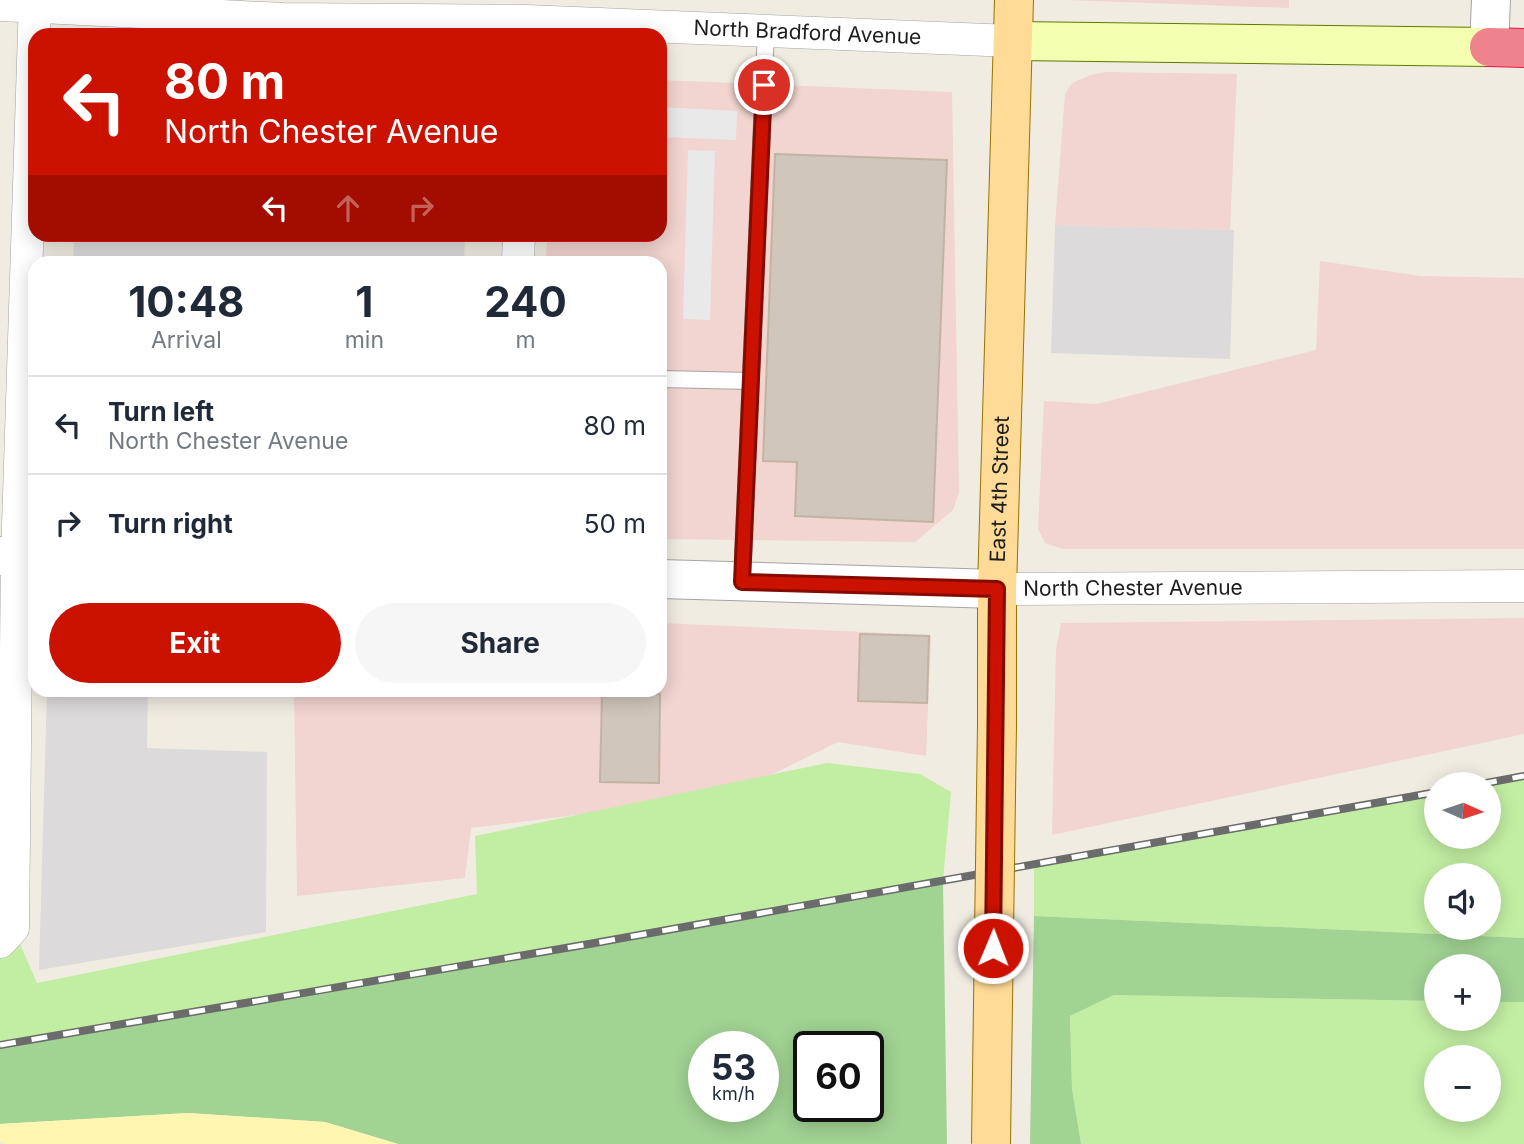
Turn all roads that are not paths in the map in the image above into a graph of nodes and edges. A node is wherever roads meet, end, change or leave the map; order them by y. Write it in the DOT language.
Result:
graph roads {
  1 [pos="1014,0"];
  2 [pos="1492,0"];
  3 [pos="35,3"];
  4 [pos="0,5"];
  5 [pos="284,9"];
  6 [pos="526,19"];
  7 [pos="34,28"];
  8 [pos="766,32"];
  9 [pos="1012,41"];
  10 [pos="1507,48"];
  11 [pos="28,218"];
  12 [pos="667,379"];
  13 [pos="751,381"];
  14 [pos="17,557"];
  15 [pos="667,579"];
  16 [pos="742,582"];
  17 [pos="1524,586"];
  18 [pos="997,589"];
  19 [pos="0,942"];
  20 [pos="991,1144"];
  1 -- 9 [label="main road, East 4th Street"];
  2 -- 10 [label="street"];
  3 -- 4 [label="street, North Bradford Avenue"];
  3 -- 5 [label="street, North Bradford Avenue"];
  3 -- 7 [label="street"];
  5 -- 6 [label="street, North Bradford Avenue"];
  6 -- 8 [label="street, North Bradford Avenue"];
  8 -- 9 [label="street, North Bradford Avenue"];
  8 -- 13 [label="lane"];
  9 -- 10 [label="main road, North Bradford Avenue"];
  9 -- 18 [label="main road, East 4th Street"];
  11 -- 14 [label="street"];
  12 -- 13 [label="lane"];
  13 -- 16 [label="lane"];
  14 -- 19 [label="street"];
  15 -- 16 [label="street, North Chester Avenue"];
  16 -- 18 [label="street, North Chester Avenue"];
  17 -- 18 [label="street, North Chester Avenue"];
  18 -- 20 [label="main road, East 4th Street, bridge"];
}
